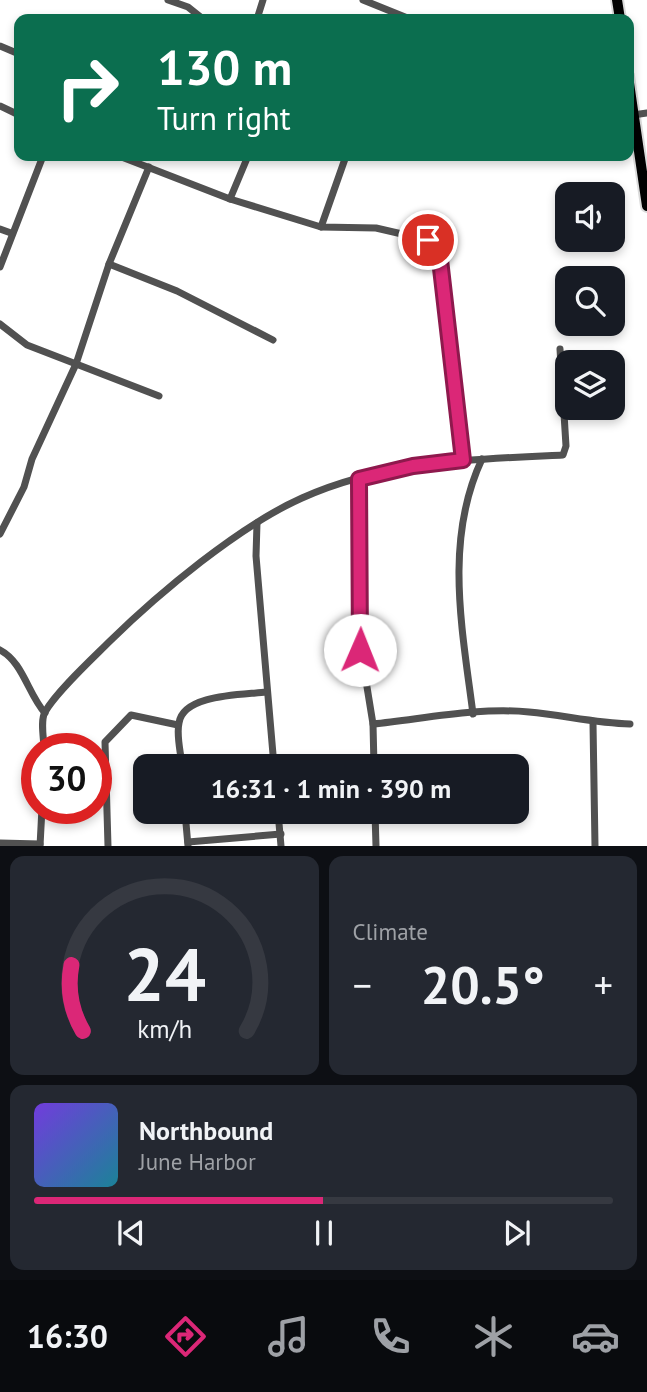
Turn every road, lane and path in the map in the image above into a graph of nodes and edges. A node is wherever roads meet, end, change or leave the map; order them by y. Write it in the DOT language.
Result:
graph roads {
  1 [pos="168,0"];
  2 [pos="363,0"];
  3 [pos="197,14"];
  4 [pos="398,14"];
  5 [pos="634,121"];
  6 [pos="41,161"];
  7 [pos="133,161"];
  8 [pos="246,161"];
  9 [pos="344,161"];
  10 [pos="149,167"];
  11 [pos="230,198"];
  12 [pos="647,206"];
  13 [pos="321,227"];
  14 [pos="0,229"];
  15 [pos="11,233"];
  16 [pos="109,264"];
  17 [pos="0,267"];
  18 [pos="0,324"];
  19 [pos="272,340"];
  20 [pos="560,349"];
  21 [pos="76,364"];
  22 [pos="159,396"];
  23 [pos="482,459"];
  24 [pos="463,460"];
  25 [pos="359,479"];
  26 [pos="257,523"];
  27 [pos="0,534"];
  28 [pos="0,650"];
  29 [pos="266,692"];
  30 [pos="45,713"];
  31 [pos="473,714"];
  32 [pos="593,723"];
  33 [pos="178,724"];
  34 [pos="373,724"];
  35 [pos="630,724"];
  36 [pos="44,733"];
  37 [pos="181,754"];
  38 [pos="273,754"];
  39 [pos="374,754"];
  40 [pos="41,824"];
  41 [pos="186,824"];
  42 [pos="280,824"];
  43 [pos="375,824"];
  44 [pos="281,834"];
  45 [pos="0,843"];
  46 [pos="188,844"];
  47 [pos="40,845"];
  48 [pos="108,846"];
  49 [pos="281,846"];
  50 [pos="376,846"];
  51 [pos="595,846"];
  1 -- 3 [label="street"];
  2 -- 4 [label="street"];
  5 -- 12 [label="main road"];
  6 -- 15 [label="street"];
  7 -- 10 [label="street"];
  8 -- 11 [label="street"];
  9 -- 13 [label="street"];
  10 -- 11 [label="street"];
  10 -- 16 [label="street"];
  11 -- 13 [label="street"];
  13 -- 24 [label="street"];
  14 -- 15 [label="street"];
  15 -- 17 [label="street"];
  16 -- 19 [label="street"];
  16 -- 21 [label="street"];
  18 -- 21 [label="street"];
  20 -- 23 [label="street"];
  21 -- 22 [label="street"];
  21 -- 27 [label="street"];
  23 -- 24 [label="street"];
  23 -- 31 [label="street"];
  24 -- 25 [label="street"];
  25 -- 26 [label="street"];
  25 -- 34 [label="street"];
  26 -- 29 [label="street"];
  26 -- 30 [label="street"];
  28 -- 30 [label="street"];
  29 -- 33 [label="street"];
  29 -- 38 [label="street"];
  30 -- 36 [label="street"];
  31 -- 32 [label="street"];
  31 -- 34 [label="street"];
  32 -- 35 [label="street"];
  32 -- 51 [label="street"];
  33 -- 37 [label="street"];
  33 -- 48 [label="street"];
  34 -- 39 [label="street"];
  40 -- 47 [label="street"];
  41 -- 46 [label="street"];
  42 -- 44 [label="street"];
  43 -- 50 [label="street"];
  44 -- 46 [label="street"];
  44 -- 49 [label="street"];
  45 -- 47 [label="street"];
}
